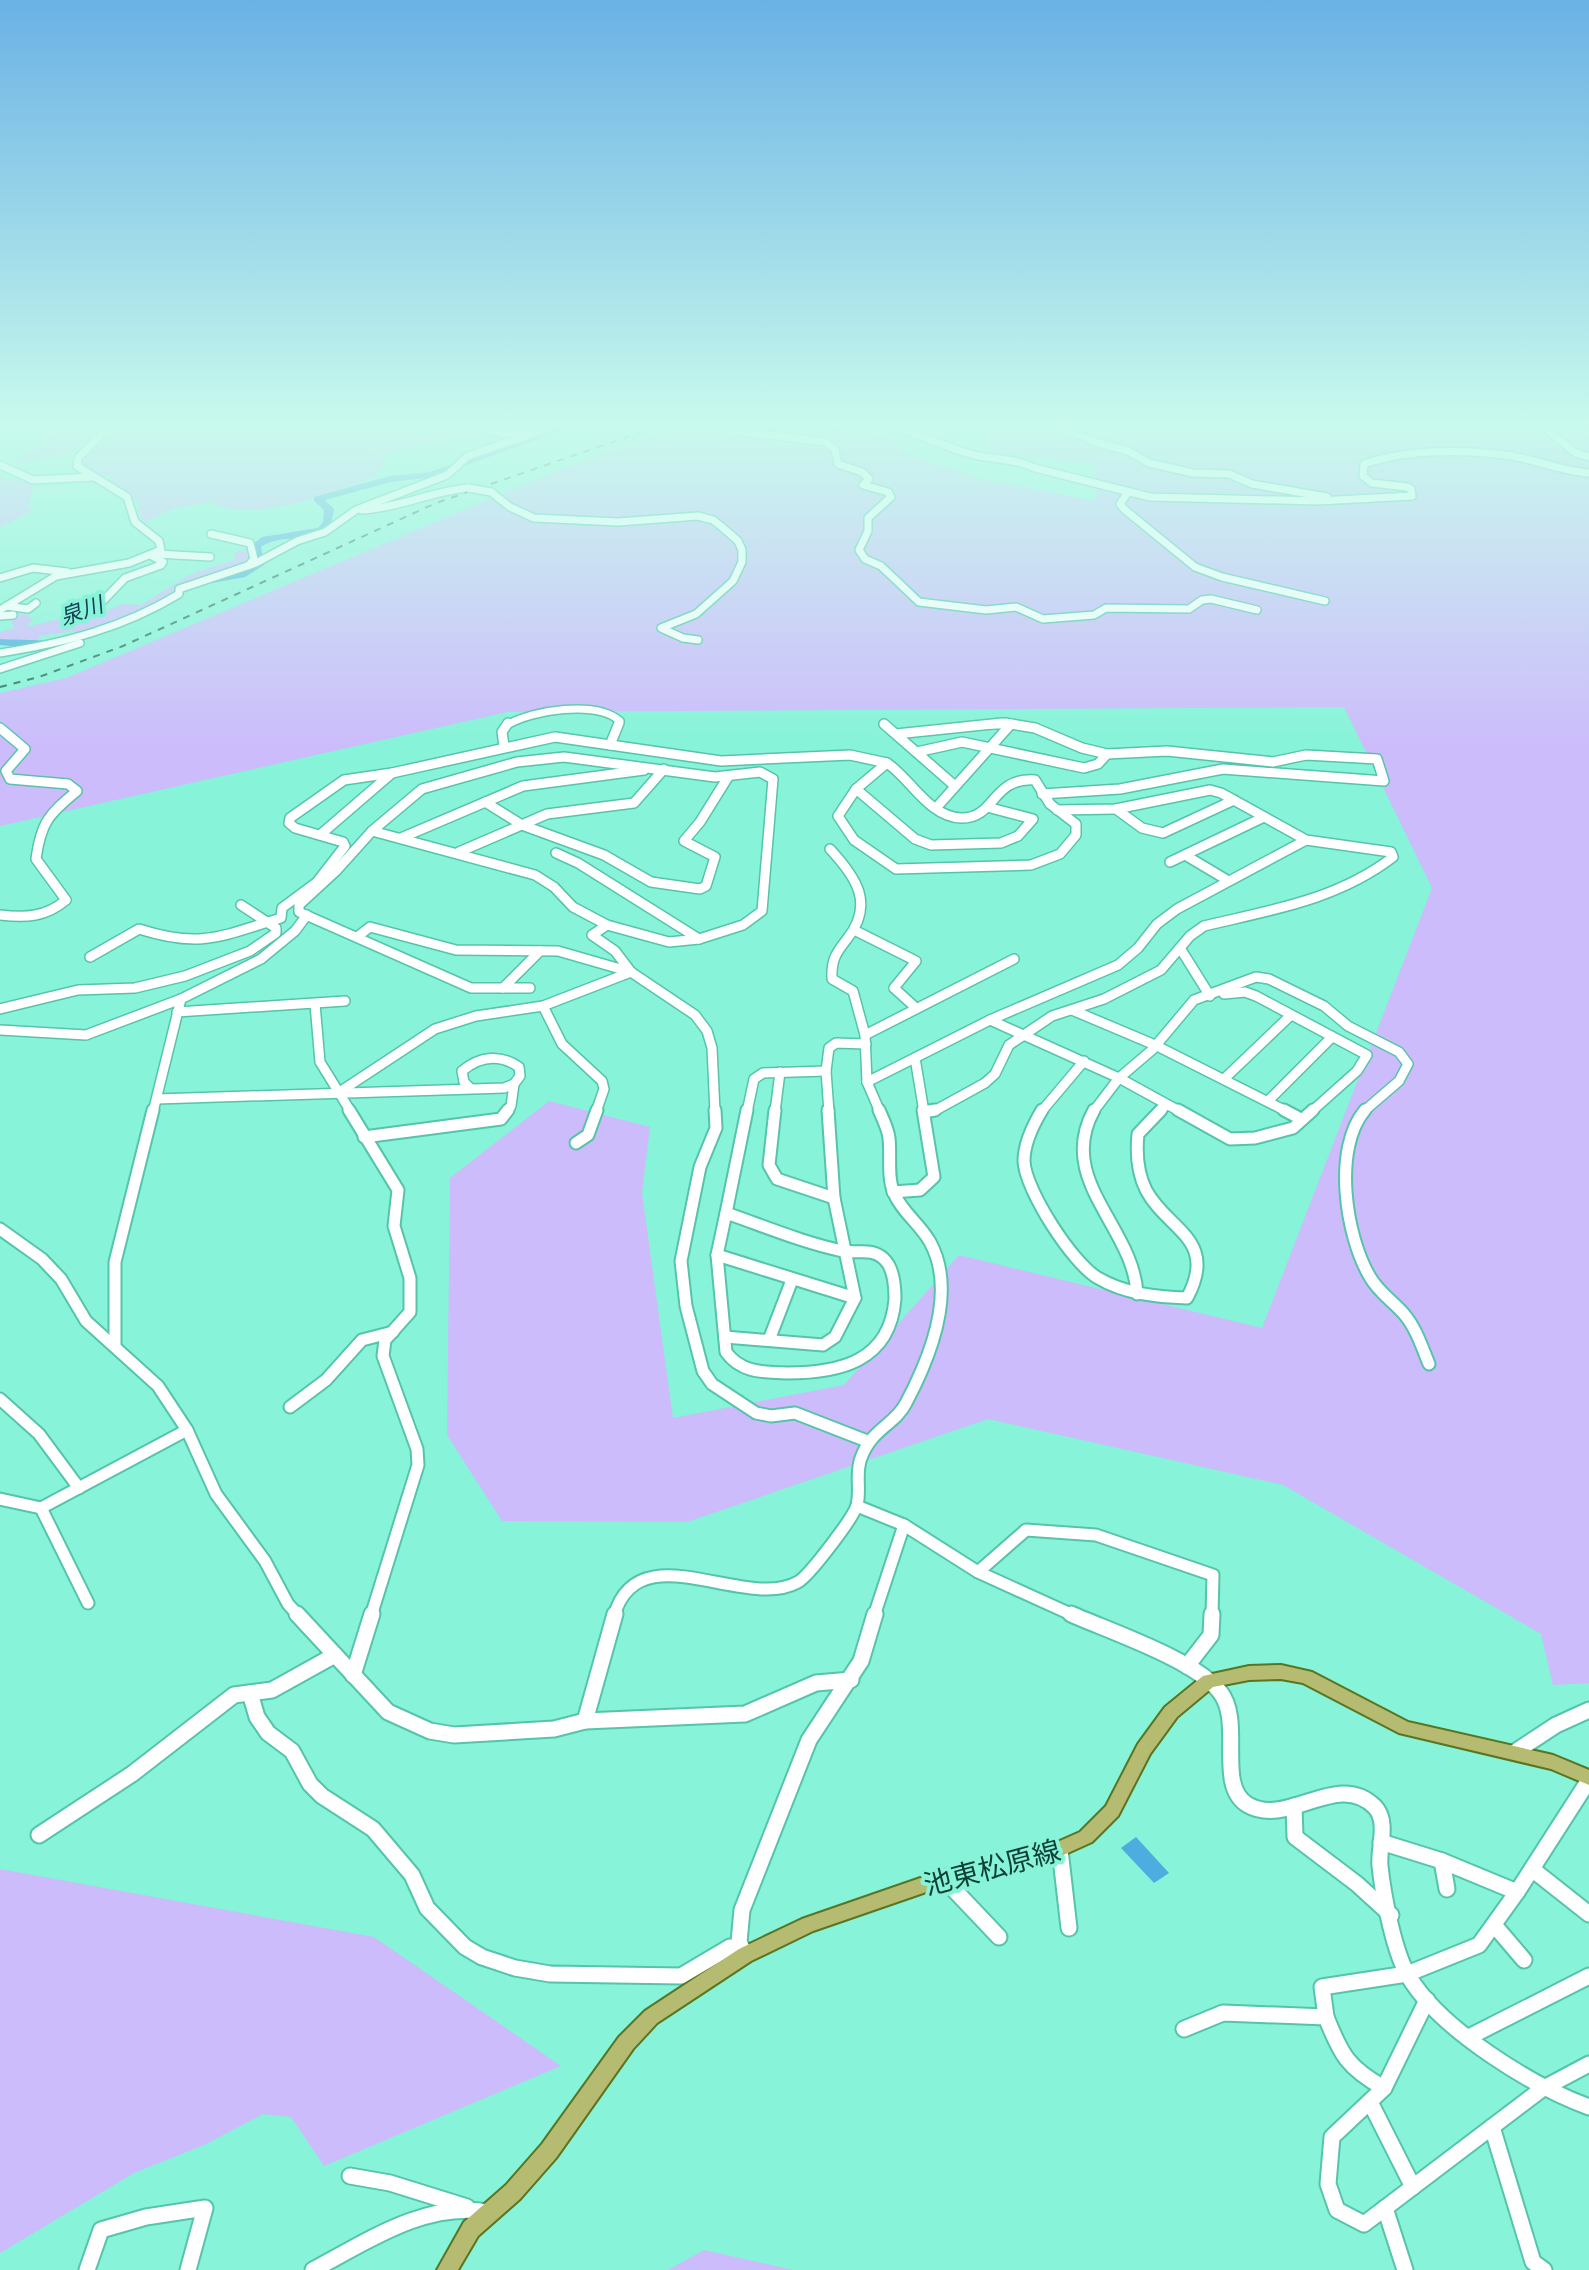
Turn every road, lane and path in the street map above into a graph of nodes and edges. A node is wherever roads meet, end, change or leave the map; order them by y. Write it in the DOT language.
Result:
graph roads {
  1 [pos="148,533"];
  2 [pos="322,533"];
  3 [pos="728,533"];
  4 [pos="867,533"];
  5 [pos="1153,533"];
  6 [pos="211,534"];
  7 [pos="155,555"];
  8 [pos="210,557"];
  9 [pos="256,563"];
  10 [pos="69,572"];
  11 [pos="0,578"];
  12 [pos="1325,601"];
  13 [pos="36,603"];
  14 [pos="100,604"];
  15 [pos="2,610"];
  16 [pos="1257,610"];
  17 [pos="13,615"];
  18 [pos="83,637"];
  19 [pos="698,640"];
  20 [pos="0,653"];
  21 [pos="0,669"];
  22 [pos="884,724"];
  23 [pos="1011,724"];
  24 [pos="0,728"];
  25 [pos="896,734"];
  26 [pos="610,745"];
  27 [pos="504,746"];
  28 [pos="991,749"];
  29 [pos="917,752"];
  30 [pos="1107,754"];
  31 [pos="1210,758"];
  32 [pos="887,763"];
  33 [pos="653,767"];
  34 [pos="664,769"];
  35 [pos="1223,769"];
  36 [pos="392,773"];
  37 [pos="728,777"];
  38 [pos="954,788"];
  39 [pos="856,789"];
  40 [pos="917,790"];
  41 [pos="1042,794"];
  42 [pos="1234,800"];
  43 [pos="485,802"];
  44 [pos="987,807"];
  45 [pos="936,808"];
  46 [pos="1116,809"];
  47 [pos="1055,810"];
  48 [pos="1264,817"];
  49 [pos="522,825"];
  50 [pos="372,831"];
  51 [pos="320,835"];
  52 [pos="401,838"];
  53 [pos="1306,840"];
  54 [pos="830,849"];
  55 [pos="458,852"];
  56 [pos="556,853"];
  57 [pos="1185,855"];
  58 [pos="1170,862"];
  59 [pos="1227,880"];
  60 [pos="241,905"];
  61 [pos="0,915"];
  62 [pos="307,915"];
  63 [pos="269,923"];
  64 [pos="607,925"];
  65 [pos="854,930"];
  66 [pos="357,937"];
  67 [pos="699,939"];
  68 [pos="1180,948"];
  69 [pos="540,951"];
  70 [pos="90,957"];
  71 [pos="1014,959"];
  72 [pos="631,972"];
  73 [pos="503,988"];
  74 [pos="530,988"];
  75 [pos="1210,996"];
  76 [pos="181,999"];
  77 [pos="345,1001"];
  78 [pos="315,1004"];
  79 [pos="543,1006"];
  80 [pos="916,1008"];
  81 [pos="0,1009"];
  82 [pos="1072,1010"];
  83 [pos="177,1012"];
  84 [pos="1290,1016"];
  85 [pos="990,1020"];
  86 [pos="0,1030"];
  87 [pos="1024,1034"];
  88 [pos="1331,1038"];
  89 [pos="865,1040"];
  90 [pos="1155,1045"];
  91 [pos="915,1058"];
  92 [pos="1084,1061"];
  93 [pos="826,1071"];
  94 [pos="780,1072"];
  95 [pos="1119,1078"];
  96 [pos="1224,1079"];
  97 [pos="867,1082"];
  98 [pos="514,1084"];
  99 [pos="471,1089"];
  100 [pos="340,1092"];
  101 [pos="157,1099"];
  102 [pos="1268,1101"];
  103 [pos="1166,1105"];
  104 [pos="924,1112"];
  105 [pos="1301,1119"];
  106 [pos="364,1137"];
  107 [pos="576,1143"];
  108 [pos="893,1192"];
  109 [pos="834,1198"];
  110 [pos="725,1213"];
  111 [pos="0,1229"];
  112 [pos="845,1252"];
  113 [pos="717,1255"];
  114 [pos="792,1280"];
  115 [pos="1137,1294"];
  116 [pos="855,1298"];
  117 [pos="393,1332"];
  118 [pos="725,1337"];
  119 [pos="769,1340"];
  120 [pos="115,1345"];
  121 [pos="1429,1364"];
  122 [pos="0,1399"];
  123 [pos="290,1407"];
  124 [pos="187,1430"];
  125 [pos="867,1441"];
  126 [pos="79,1488"];
  127 [pos="0,1499"];
  128 [pos="857,1506"];
  129 [pos="41,1508"];
  130 [pos="904,1525"];
  131 [pos="978,1572"];
  132 [pos="88,1603"];
  133 [pos="335,1655"];
  134 [pos="1187,1666"];
  135 [pos="353,1675"];
  136 [pos="851,1680"];
  137 [pos="1209,1681"];
  138 [pos="250,1693"];
  139 [pos="1589,1710"];
  140 [pos="585,1721"];
  141 [pos="1515,1752"];
  142 [pos="1589,1779"];
  143 [pos="1294,1806"];
  144 [pos="39,1835"];
  145 [pos="1381,1842"];
  146 [pos="1060,1850"];
  147 [pos="1442,1861"];
  148 [pos="1532,1869"];
  149 [pos="943,1878"];
  150 [pos="1447,1889"];
  151 [pos="1517,1892"];
  152 [pos="1589,1914"];
  153 [pos="1393,1917"];
  154 [pos="1495,1926"];
  155 [pos="1069,1928"];
  156 [pos="999,1937"];
  157 [pos="745,1955"];
  158 [pos="1524,1960"];
  159 [pos="1407,1974"];
  160 [pos="1589,1976"];
  161 [pos="1427,2000"];
  162 [pos="1326,2017"];
  163 [pos="1184,2029"];
  164 [pos="1471,2036"];
  165 [pos="1589,2064"];
  166 [pos="1384,2088"];
  167 [pos="1542,2089"];
  168 [pos="1370,2102"];
  169 [pos="1589,2107"];
  170 [pos="1492,2127"];
  171 [pos="350,2176"];
  172 [pos="1413,2187"];
  173 [pos="467,2207"];
  174 [pos="1385,2208"];
  175 [pos="489,2212"];
  176 [pos="87,2270"];
  177 [pos="188,2270"];
  178 [pos="313,2270"];
  179 [pos="447,2270"];
  180 [pos="1405,2270"];
  181 [pos="1544,2270"];
  1 -- 7 [label="street"];
  2 -- 9 [label="street"];
  3 -- 19 [label="street, bridge"];
  4 -- 16 [label="street"];
  5 -- 12 [label="street"];
  6 -- 9 [label="street"];
  7 -- 8 [label="street"];
  7 -- 10 [label="street"];
  7 -- 14 [label="street"];
  9 -- 18 [label="street"];
  10 -- 11 [label="street"];
  10 -- 15 [label="street"];
  13 -- 15 [label="street"];
  15 -- 17 [label="street"];
  18 -- 20 [label="street"];
  18 -- 21 [label="street"];
  22 -- 25 [label="street"];
  23 -- 25 [label="street"];
  23 -- 28 [label="street"];
  23 -- 30 [label="street"];
  24 -- 61 [label="street"];
  25 -- 29 [label="street"];
  26 -- 27 [label="street"];
  26 -- 27 [label="street"];
  26 -- 32 [label="street"];
  27 -- 36 [label="street"];
  28 -- 29 [label="street"];
  28 -- 30 [label="street"];
  28 -- 38 [label="street"];
  29 -- 38 [label="street"];
  30 -- 31 [label="street"];
  31 -- 35 [label="street"];
  31 -- 35 [label="street"];
  32 -- 39 [label="street"];
  32 -- 40 [label="street"];
  33 -- 34 [label="street"];
  33 -- 43 [label="street"];
  33 -- 50 [label="street"];
  34 -- 37 [label="street"];
  34 -- 49 [label="street"];
  35 -- 41 [label="street"];
  36 -- 51 [label="street"];
  36 -- 51 [label="street"];
  37 -- 49 [label="street"];
  37 -- 67 [label="street"];
  38 -- 40 [label="street"];
  38 -- 45 [label="street"];
  39 -- 44 [label="street"];
  39 -- 47 [label="street"];
  40 -- 45 [label="street"];
  41 -- 44 [label="street"];
  41 -- 47 [label="street"];
  42 -- 46 [label="street"];
  42 -- 46 [label="street"];
  42 -- 48 [label="street"];
  43 -- 49 [label="street"];
  43 -- 52 [label="street"];
  44 -- 45 [label="street"];
  46 -- 47 [label="street"];
  48 -- 53 [label="street"];
  48 -- 57 [label="street"];
  49 -- 55 [label="street"];
  50 -- 52 [label="street"];
  50 -- 62 [label="street"];
  51 -- 63 [label="street"];
  52 -- 55 [label="street"];
  53 -- 59 [label="street"];
  53 -- 68 [label="street"];
  54 -- 65 [label="street"];
  55 -- 64 [label="street"];
  56 -- 67 [label="street"];
  57 -- 58 [label="street"];
  57 -- 59 [label="street"];
  59 -- 85 [label="street"];
  60 -- 63 [label="street"];
  62 -- 66 [label="street"];
  62 -- 76 [label="street"];
  63 -- 70 [label="street"];
  63 -- 81 [label="street"];
  64 -- 67 [label="street"];
  64 -- 72 [label="street"];
  65 -- 80 [label="street"];
  65 -- 89 [label="street"];
  66 -- 69 [label="street"];
  66 -- 73 [label="street"];
  68 -- 75 [label="street"];
  68 -- 82 [label="street"];
  69 -- 72 [label="street"];
  69 -- 73 [label="street"];
  71 -- 80 [label="street"];
  72 -- 79 [label="street"];
  72 -- 125 [label="street"];
  73 -- 74 [label="street"];
  75 -- 84 [label="street"];
  75 -- 90 [label="street"];
  75 -- 121 [label="street"];
  76 -- 83 [label="street"];
  76 -- 86 [label="street"];
  77 -- 78 [label="street"];
  78 -- 83 [label="street"];
  78 -- 100 [label="street"];
  79 -- 100 [label="street"];
  79 -- 107 [label="street"];
  80 -- 89 [label="street"];
  82 -- 87 [label="street"];
  82 -- 90 [label="street"];
  83 -- 101 [label="street"];
  84 -- 88 [label="street"];
  84 -- 96 [label="street"];
  85 -- 87 [label="street"];
  85 -- 91 [label="street"];
  87 -- 92 [label="street"];
  87 -- 104 [label="street"];
  88 -- 102 [label="street"];
  88 -- 105 [label="street"];
  89 -- 93 [label="street"];
  89 -- 97 [label="street"];
  90 -- 95 [label="street"];
  90 -- 96 [label="street"];
  91 -- 97 [label="street"];
  91 -- 104 [label="street"];
  92 -- 95 [label="street"];
  92 -- 115 [label="street"];
  93 -- 94 [label="street"];
  93 -- 109 [label="street"];
  94 -- 109 [label="street"];
  94 -- 110 [label="street"];
  95 -- 103 [label="street"];
  95 -- 115 [label="street"];
  96 -- 102 [label="street"];
  97 -- 108 [label="street"];
  98 -- 99 [label="street"];
  98 -- 99 [label="street"];
  98 -- 106 [label="street"];
  99 -- 100 [label="street"];
  100 -- 101 [label="street"];
  100 -- 106 [label="street"];
  101 -- 120 [label="street"];
  102 -- 105 [label="street"];
  103 -- 105 [label="street"];
  103 -- 115 [label="street"];
  104 -- 108 [label="street"];
  106 -- 117 [label="street"];
  108 -- 125 [label="street"];
  109 -- 112 [label="street"];
  110 -- 112 [label="street"];
  110 -- 113 [label="street"];
  111 -- 120 [label="street"];
  112 -- 116 [label="street"];
  112 -- 118 [label="street"];
  113 -- 114 [label="street"];
  113 -- 118 [label="street"];
  114 -- 116 [label="street"];
  114 -- 119 [label="street"];
  116 -- 119 [label="street"];
  117 -- 123 [label="street"];
  117 -- 135 [label="street"];
  118 -- 119 [label="street"];
  120 -- 124 [label="street"];
  122 -- 126 [label="street"];
  124 -- 126 [label="street"];
  124 -- 133 [label="street"];
  125 -- 128 [label="street"];
  126 -- 129 [label="street"];
  127 -- 129 [label="street"];
  128 -- 130 [label="street"];
  128 -- 140 [label="street"];
  129 -- 132 [label="street"];
  130 -- 131 [label="street"];
  130 -- 136 [label="street"];
  131 -- 134 [label="street"];
  131 -- 134 [label="street"];
  133 -- 135 [label="street"];
  133 -- 138 [label="street"];
  134 -- 137 [label="street"];
  135 -- 140 [label="street"];
  136 -- 140 [label="street"];
  136 -- 157 [label="street"];
  137 -- 141 [label="main road, 池東松原線"];
  137 -- 143 [label="street"];
  137 -- 146 [label="main road, 池東松原線"];
  138 -- 144 [label="street"];
  138 -- 157 [label="street"];
  139 -- 141 [label="street"];
  141 -- 142 [label="main road, 池東松原線"];
  142 -- 148 [label="street"];
  143 -- 145 [label="street"];
  143 -- 153 [label="street"];
  145 -- 147 [label="street"];
  145 -- 153 [label="street"];
  146 -- 149 [label="main road, 池東松原線"];
  146 -- 155 [label="street"];
  147 -- 150 [label="street"];
  147 -- 151 [label="street"];
  148 -- 151 [label="street"];
  148 -- 152 [label="street"];
  149 -- 156 [label="street"];
  149 -- 157 [label="main road, 池東松原線"];
  151 -- 154 [label="street"];
  153 -- 159 [label="street"];
  154 -- 158 [label="street"];
  154 -- 159 [label="street"];
  157 -- 175 [label="main road, 池東松原線"];
  159 -- 161 [label="street"];
  159 -- 162 [label="street"];
  160 -- 164 [label="street"];
  161 -- 164 [label="street"];
  161 -- 166 [label="street"];
  162 -- 163 [label="street"];
  162 -- 166 [label="street"];
  164 -- 167 [label="street"];
  165 -- 167 [label="street"];
  166 -- 168 [label="street"];
  167 -- 169 [label="street"];
  167 -- 170 [label="street"];
  168 -- 172 [label="street"];
  168 -- 174 [label="street"];
  170 -- 172 [label="street"];
  170 -- 181 [label="street"];
  171 -- 173 [label="street"];
  172 -- 174 [label="street"];
  173 -- 175 [label="street"];
  173 -- 178 [label="street"];
  174 -- 180 [label="street"];
  175 -- 179 [label="main road, 池東松原線"];
  176 -- 177 [label="street"];
}
